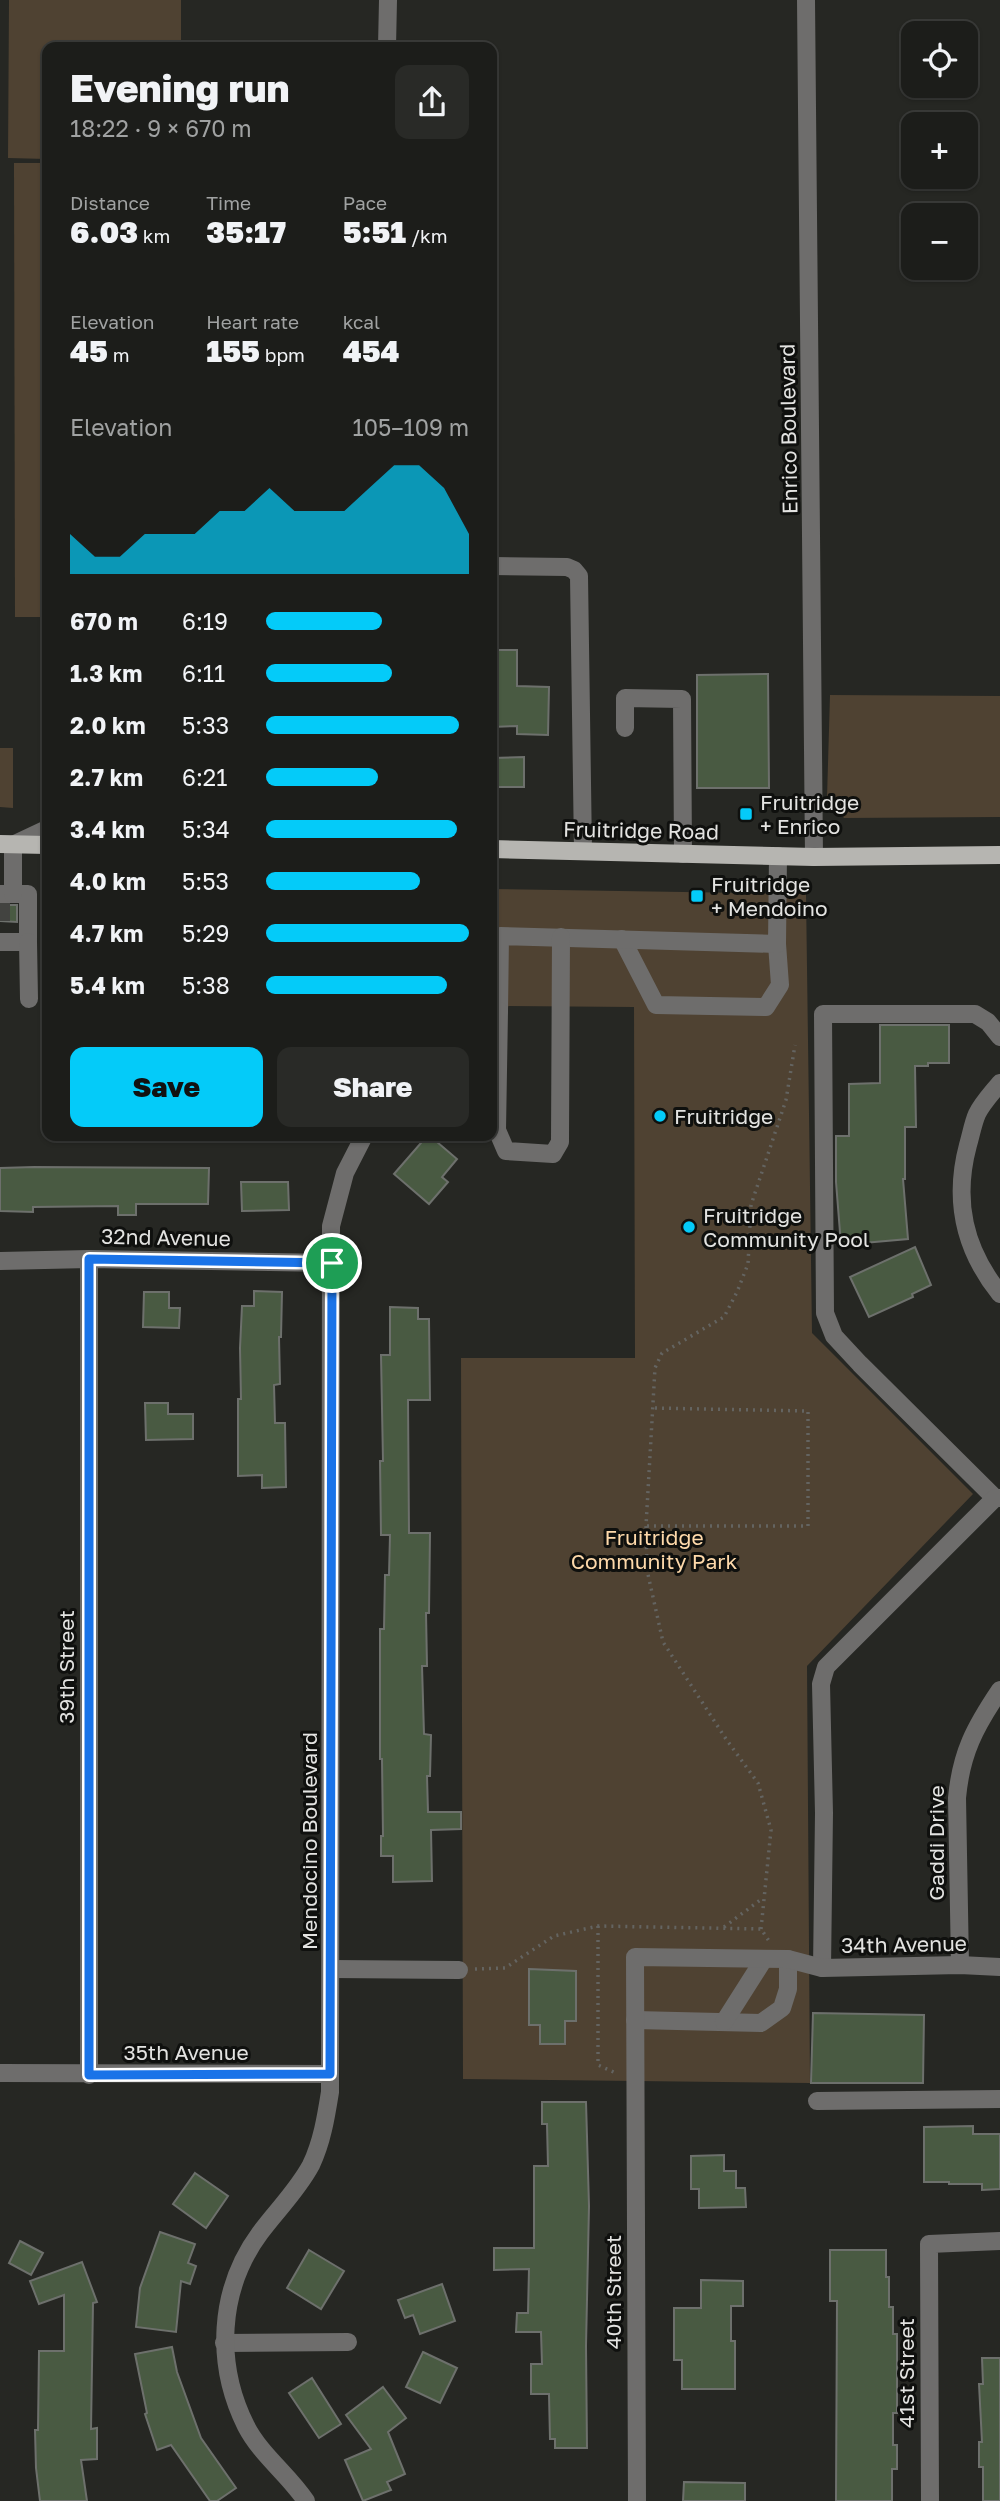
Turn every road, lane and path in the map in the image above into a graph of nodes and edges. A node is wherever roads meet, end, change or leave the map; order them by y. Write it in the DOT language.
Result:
graph roads {
  1 [pos="388,0"];
  2 [pos="806,0"];
  3 [pos="387,42"];
  4 [pos="497,566"];
  5 [pos="625,728"];
  6 [pos="42,830"];
  7 [pos="7,844"];
  8 [pos="42,845"];
  9 [pos="497,849"];
  10 [pos="583,851"];
  11 [pos="683,854"];
  12 [pos="1000,855"];
  13 [pos="778,856"];
  14 [pos="814,857"];
  15 [pos="4,897"];
  16 [pos="1,923"];
  17 [pos="561,937"];
  18 [pos="622,939"];
  19 [pos="1,942"];
  20 [pos="29,942"];
  21 [pos="777,944"];
  22 [pos="497,981"];
  23 [pos="29,999"];
  24 [pos="1000,1037"];
  25 [pos="795,1045"];
  26 [pos="1000,1083"];
  27 [pos="497,1130"];
  28 [pos="359,1141"];
  29 [pos="89,1259"];
  30 [pos="0,1261"];
  31 [pos="332,1263"];
  32 [pos="1000,1294"];
  33 [pos="652,1408"];
  34 [pos="997,1498"];
  35 [pos="646,1526"];
  36 [pos="1000,1690"];
  37 [pos="764,1897"];
  38 [pos="598,1926"];
  39 [pos="723,1928"];
  40 [pos="761,1929"];
  41 [pos="764,1959"];
  42 [pos="788,1959"];
  43 [pos="960,1965"];
  44 [pos="816,1966"];
  45 [pos="1000,1967"];
  46 [pos="332,1969"];
  47 [pos="459,1970"];
  48 [pos="635,2020"];
  49 [pos="724,2022"];
  50 [pos="0,2073"];
  51 [pos="330,2074"];
  52 [pos="89,2075"];
  53 [pos="635,2082"];
  54 [pos="1000,2099"];
  55 [pos="817,2101"];
  56 [pos="1000,2241"];
  57 [pos="348,2342"];
  58 [pos="224,2343"];
  59 [pos="306,2501"];
  60 [pos="637,2501"];
  61 [pos="930,2501"];
  1 -- 3 [label="street"];
  2 -- 14 [label="street, Enrico Boulevard"];
  4 -- 10 [label="street"];
  5 -- 11 [label="street"];
  6 -- 7 [label="street"];
  7 -- 8 [label="main road"];
  7 -- 15 [label="street"];
  9 -- 10 [label="main road, Fruitridge Road"];
  10 -- 11 [label="main road, Fruitridge Road"];
  11 -- 13 [label="main road, Fruitridge Road"];
  12 -- 14 [label="main road, Fruitridge Road"];
  13 -- 14 [label="main road, Fruitridge Road"];
  13 -- 21 [label="street"];
  15 -- 20 [label="street"];
  16 -- 19 [label="street"];
  17 -- 18 [label="street"];
  17 -- 22 [label="street"];
  17 -- 27 [label="street"];
  18 -- 21 [label="street"];
  18 -- 21 [label="street"];
  19 -- 20 [label="street"];
  20 -- 23 [label="street"];
  24 -- 34 [label="street"];
  25 -- 33 [label="path"];
  26 -- 32 [label="street"];
  28 -- 31 [label="street, Mendocino Boulevard"];
  29 -- 30 [label="street, 32nd Avenue"];
  29 -- 31 [label="street, 32nd Avenue"];
  29 -- 52 [label="street, 39th Street"];
  31 -- 46 [label="street, Mendocino Boulevard"];
  33 -- 35 [label="path"];
  33 -- 35 [label="path"];
  34 -- 44 [label="street"];
  35 -- 37 [label="path"];
  36 -- 43 [label="street, Gaddi Drive"];
  37 -- 39 [label="path"];
  37 -- 40 [label="path"];
  38 -- 53 [label="path"];
  41 -- 42 [label="street, 34th Avenue"];
  41 -- 48 [label="street, 34th Avenue"];
  41 -- 49 [label="street"];
  42 -- 44 [label="street, 34th Avenue"];
  42 -- 49 [label="street"];
  43 -- 44 [label="street, 34th Avenue"];
  43 -- 45 [label="street, 34th Avenue"];
  46 -- 47 [label="street"];
  46 -- 51 [label="street, Mendocino Boulevard"];
  48 -- 49 [label="street"];
  48 -- 53 [label="street, 40th Street"];
  50 -- 52 [label="street, 35th Avenue"];
  51 -- 52 [label="street, 35th Avenue"];
  51 -- 58 [label="street, Mendocino Boulevard"];
  53 -- 60 [label="street, 40th Street"];
  54 -- 55 [label="street"];
  56 -- 61 [label="street, 41st Street"];
  57 -- 58 [label="street"];
  58 -- 59 [label="street, Mendocino Boulevard"];
}
